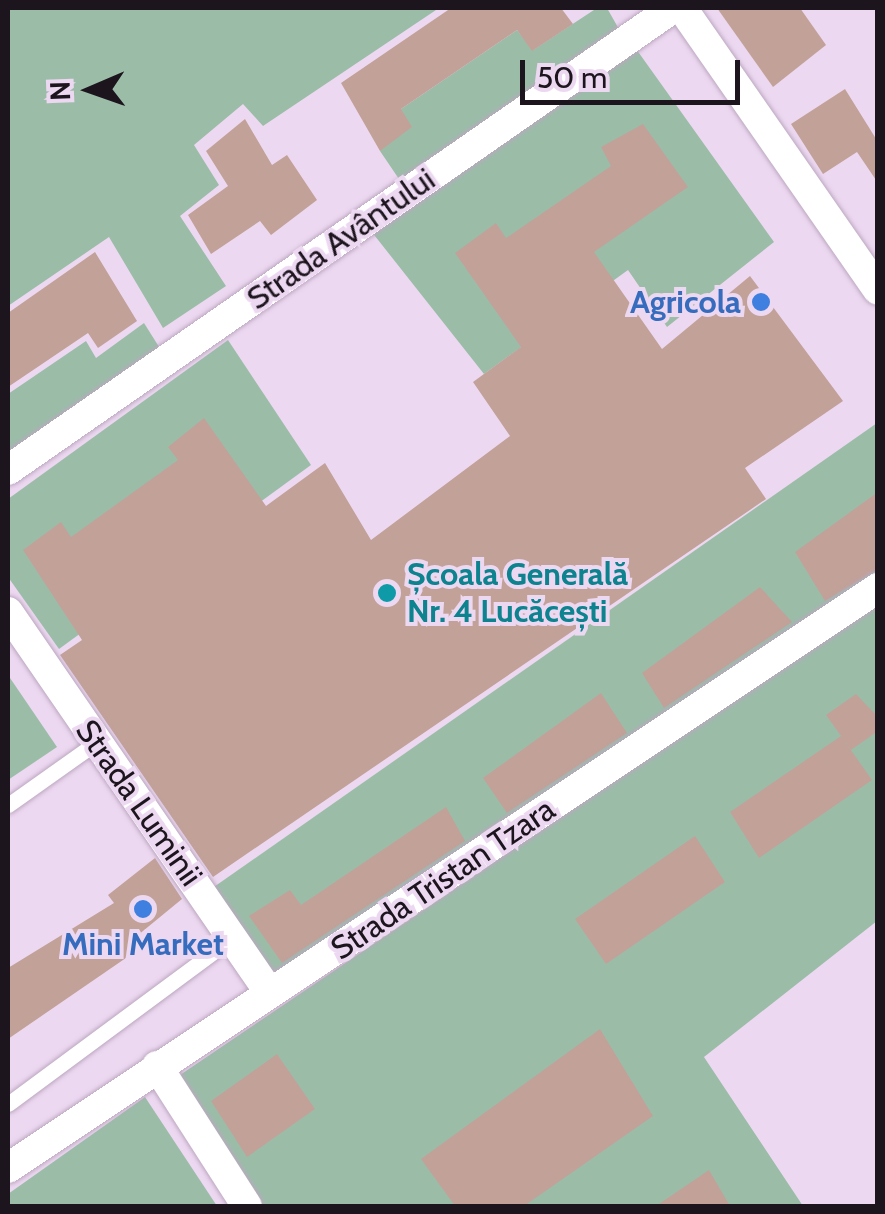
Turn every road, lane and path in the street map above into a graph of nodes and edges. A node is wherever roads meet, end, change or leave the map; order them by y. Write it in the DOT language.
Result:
graph roads {
  1 [pos="672,8"];
  2 [pos="682,8"];
  3 [pos="878,290"];
  4 [pos="8,470"];
  5 [pos="878,588"];
  6 [pos="8,612"];
  7 [pos="97,742"];
  8 [pos="8,806"];
  9 [pos="232,938"];
  10 [pos="270,993"];
  11 [pos="157,1066"];
  12 [pos="8,1104"];
  13 [pos="8,1167"];
  14 [pos="247,1206"];
  1 -- 4 [label="street, Strada Avântului"];
  2 -- 3 [label="street"];
  5 -- 10 [label="street, Strada Tristan Tzara"];
  6 -- 7 [label="street, Strada Luminii"];
  7 -- 8 [label="lane"];
  7 -- 9 [label="street, Strada Luminii"];
  9 -- 10 [label="street, Strada Luminii"];
  9 -- 12 [label="lane"];
  10 -- 11 [label="street, Strada Tristan Tzara"];
  11 -- 13 [label="street, Strada Tristan Tzara"];
  11 -- 14 [label="street"];
}
